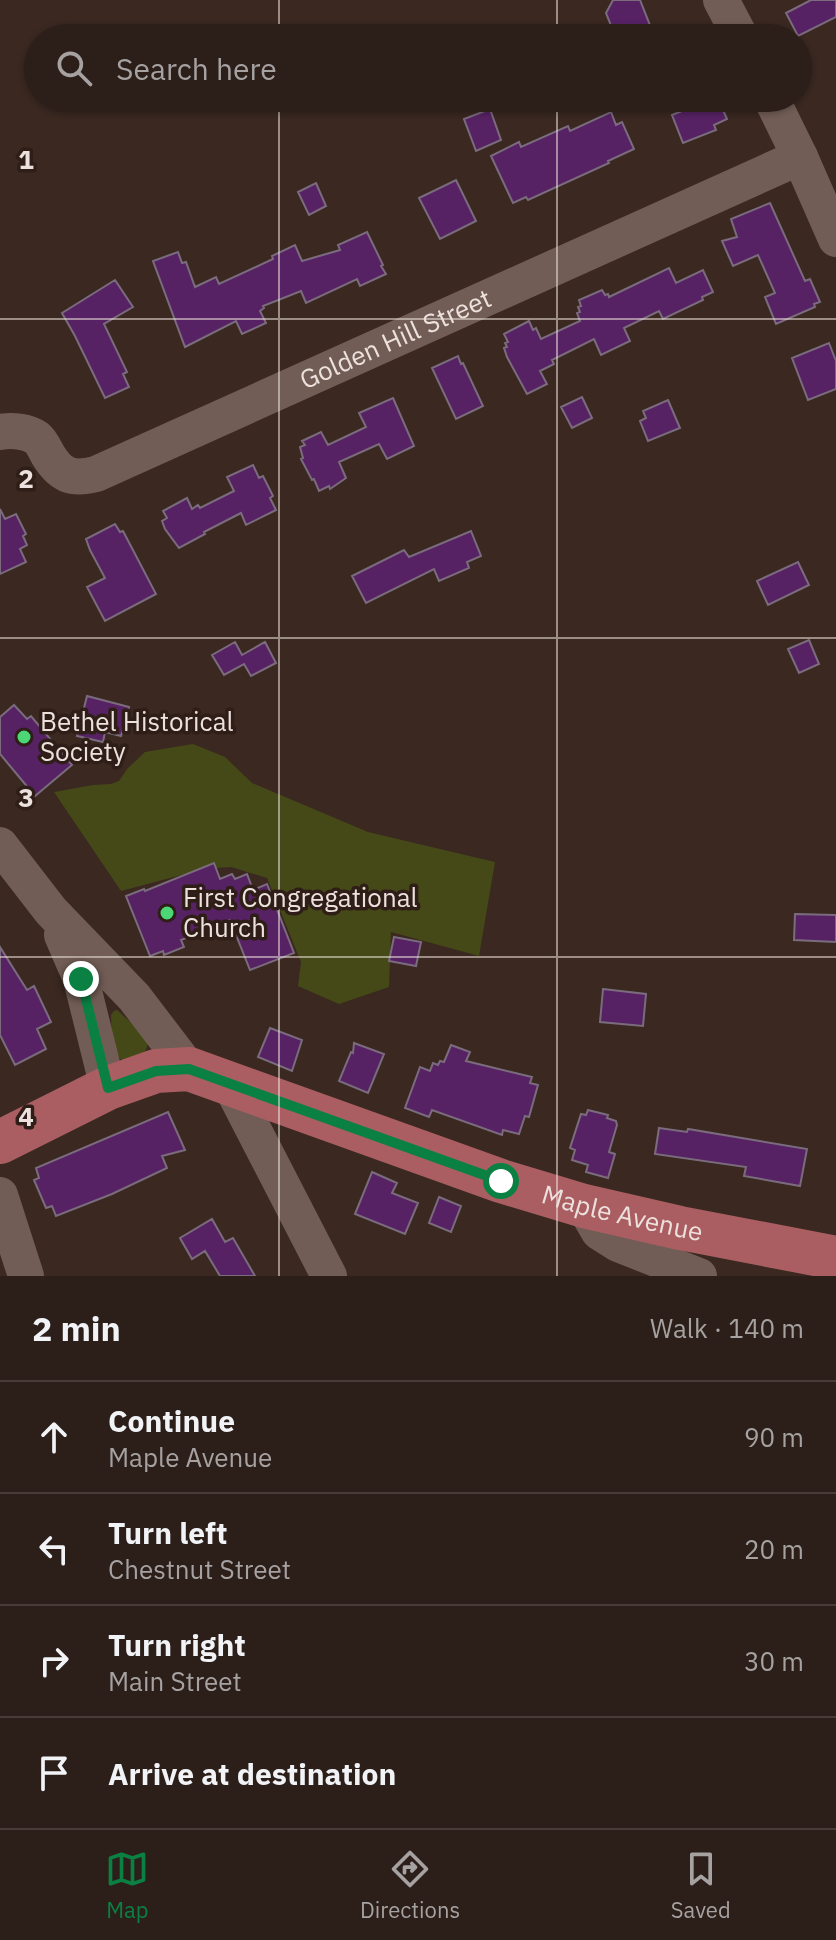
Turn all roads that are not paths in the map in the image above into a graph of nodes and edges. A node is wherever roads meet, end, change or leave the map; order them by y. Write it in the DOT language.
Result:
graph roads {
  1 [pos="721,0"];
  2 [pos="734,24"];
  3 [pos="778,112"];
  4 [pos="800,157"];
  5 [pos="836,239"];
  6 [pos="0,432"];
  7 [pos="3,856"];
  8 [pos="51,911"];
  9 [pos="189,1069"];
  10 [pos="230,1084"];
  11 [pos="108,1088"];
  12 [pos="0,1142"];
  13 [pos="0,1195"];
  14 [pos="584,1206"];
  15 [pos="836,1258"];
  16 [pos="26,1276"];
  17 [pos="329,1276"];
  18 [pos="699,1276"];
  1 -- 2 [label="street"];
  3 -- 4 [label="street"];
  4 -- 5 [label="street"];
  4 -- 6 [label="street, Golden Hill Street"];
  7 -- 8 [label="street"];
  8 -- 9 [label="street"];
  8 -- 11 [label="street"];
  9 -- 10 [label="main road, Maple Avenue"];
  9 -- 11 [label="main road"];
  10 -- 14 [label="main road, Maple Avenue"];
  10 -- 17 [label="street"];
  11 -- 12 [label="main road"];
  13 -- 16 [label="street"];
  14 -- 15 [label="main road, Maple Avenue"];
  14 -- 18 [label="street"];
}
